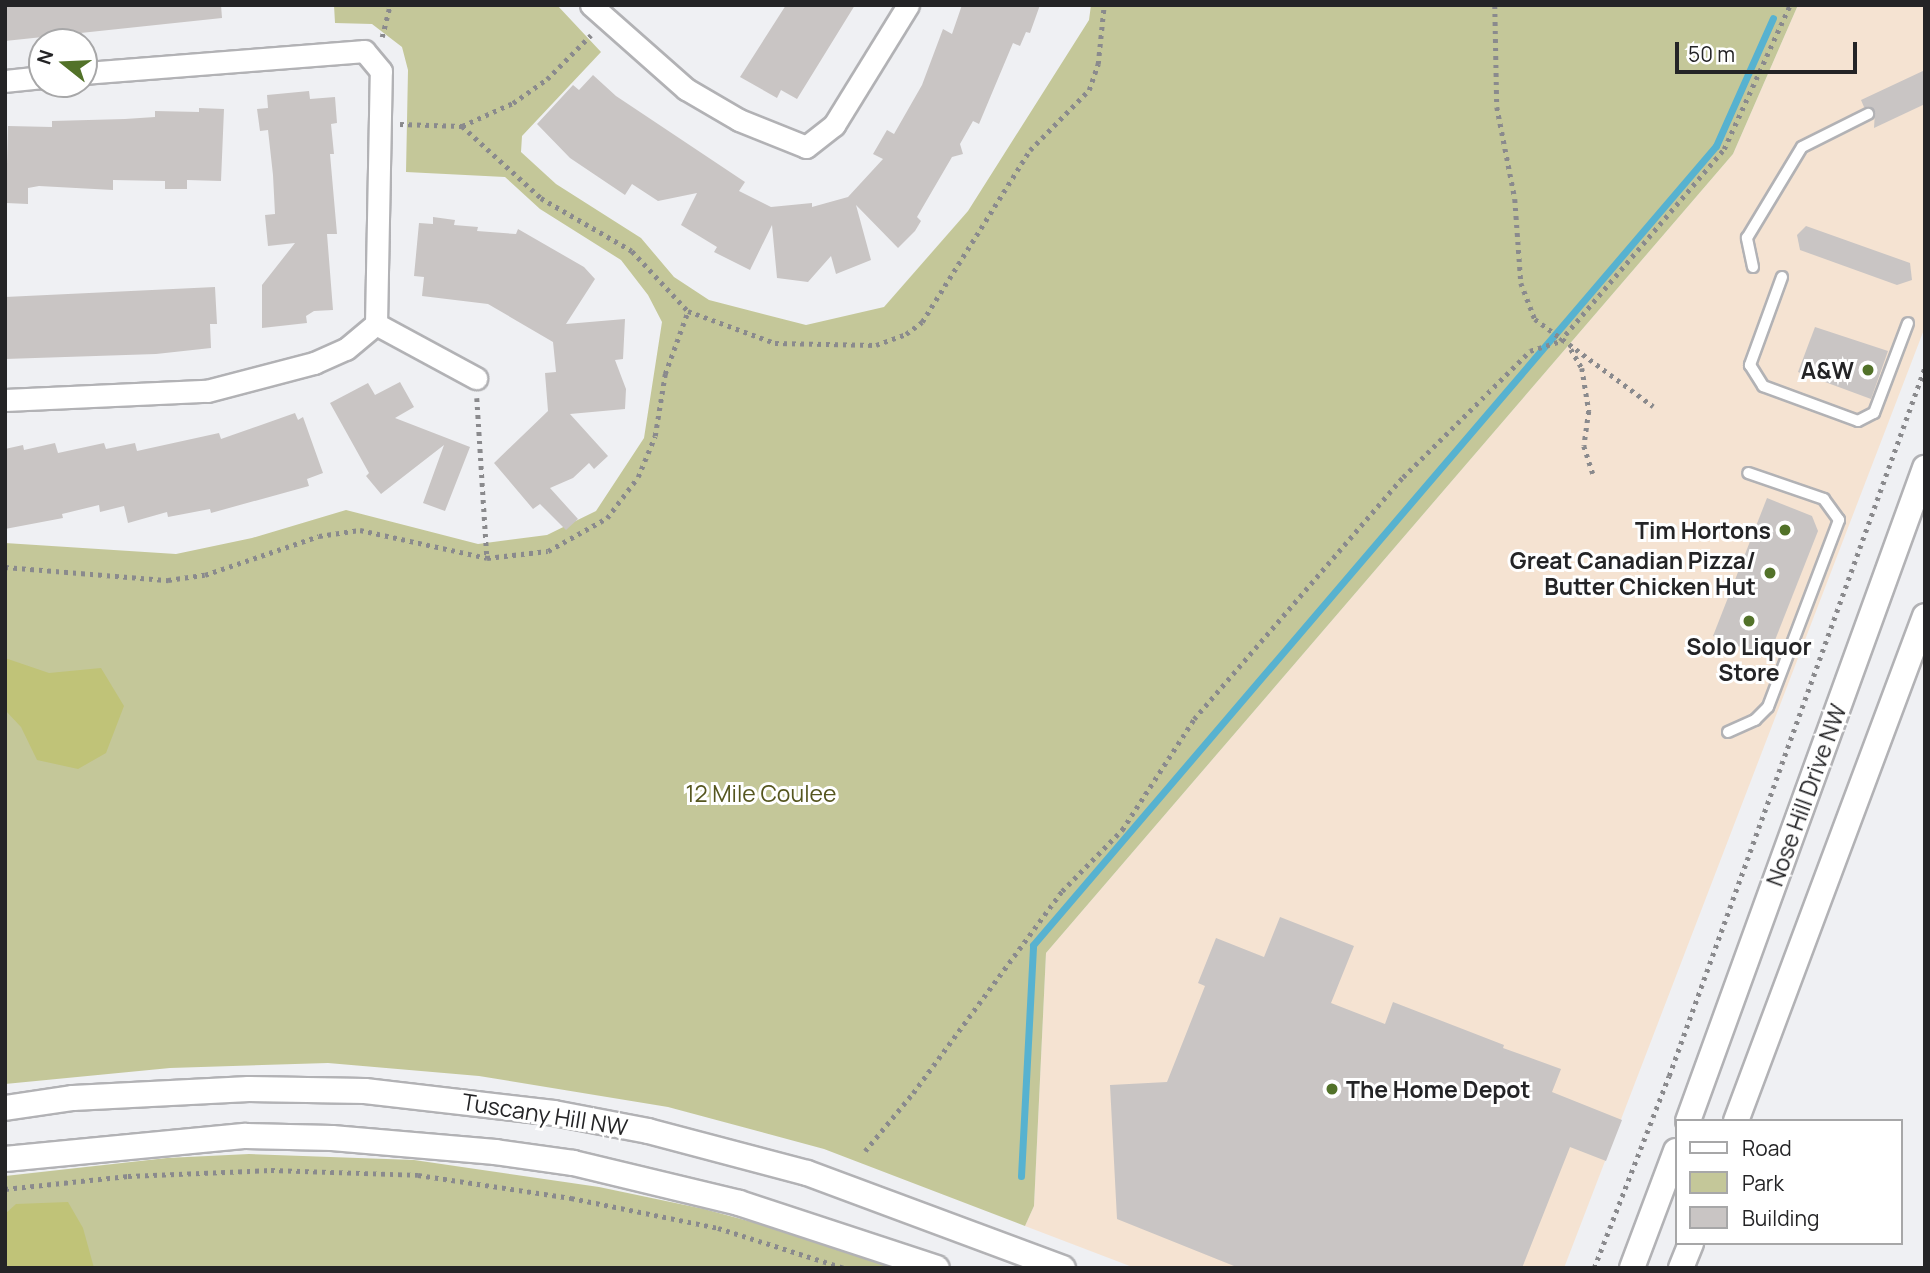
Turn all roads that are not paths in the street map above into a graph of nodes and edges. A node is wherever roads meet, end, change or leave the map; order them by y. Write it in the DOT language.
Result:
graph roads {
  1 [pos="908,5"];
  2 [pos="598,13"];
  3 [pos="98,72"];
  4 [pos="28,79"];
  5 [pos="5,81"];
  6 [pos="1868,114"];
  7 [pos="1753,267"];
  8 [pos="1783,277"];
  9 [pos="1908,323"];
  10 [pos="376,324"];
  11 [pos="476,378"];
  12 [pos="5,400"];
  13 [pos="1925,468"];
  14 [pos="1748,473"];
  15 [pos="1925,616"];
  16 [pos="1728,732"];
  17 [pos="5,1108"];
  18 [pos="1689,1119"];
  19 [pos="1737,1119"];
  20 [pos="1674,1157"];
  21 [pos="5,1159"];
  22 [pos="1650,1221"];
  23 [pos="1689,1245"];
  24 [pos="937,1268"];
  25 [pos="1063,1268"];
  26 [pos="1626,1268"];
  27 [pos="1632,1268"];
  28 [pos="1681,1268"];
  1 -- 2 [label="street"];
  3 -- 10 [label="street"];
  4 -- 5 [label="street"];
  6 -- 7 [label="lane"];
  8 -- 9 [label="lane"];
  10 -- 11 [label="street"];
  10 -- 12 [label="street"];
  13 -- 18 [label="street, Nose Hill Drive NW"];
  14 -- 16 [label="lane"];
  15 -- 19 [label="street"];
  17 -- 25 [label="street, Tuscany Hill NW"];
  20 -- 22 [label="street"];
  21 -- 24 [label="street, Tuscany Hill NW"];
  22 -- 26 [label="street"];
  22 -- 27 [label="street"];
  23 -- 28 [label="street"];
}
